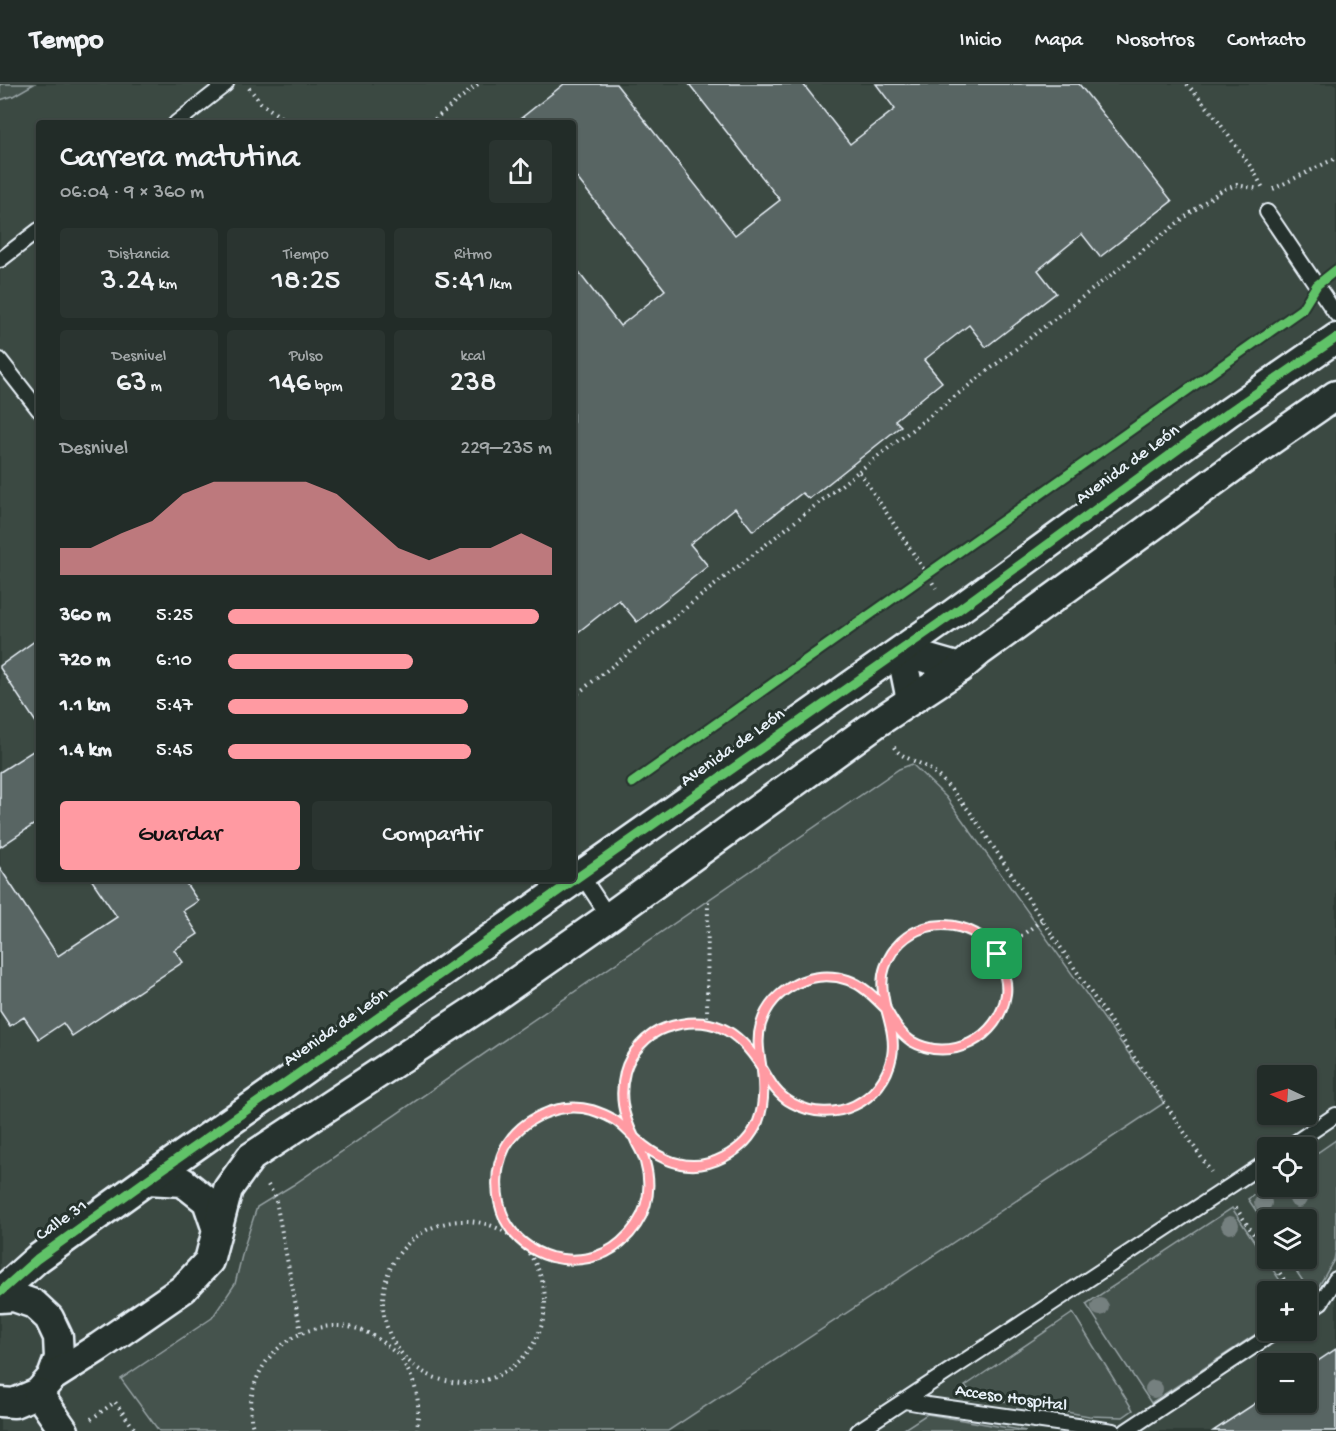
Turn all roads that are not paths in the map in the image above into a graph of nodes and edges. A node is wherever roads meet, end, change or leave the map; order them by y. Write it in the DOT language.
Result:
graph roads {
  1 [pos="226,84"];
  2 [pos="180,120"];
  3 [pos="1267,212"];
  4 [pos="36,232"];
  5 [pos="0,260"];
  6 [pos="1336,314"];
  7 [pos="1336,338"];
  8 [pos="0,360"];
  9 [pos="1336,394"];
  10 [pos="36,406"];
  11 [pos="901,651"];
  12 [pos="960,669"];
  13 [pos="911,700"];
  14 [pos="577,870"];
  15 [pos="560,882"];
  16 [pos="609,917"];
  17 [pos="1336,1115"];
  18 [pos="1303,1137"];
  19 [pos="1257,1168"];
  20 [pos="147,1180"];
  21 [pos="217,1230"];
  22 [pos="1336,1279"];
  23 [pos="0,1292"];
  24 [pos="0,1298"];
  25 [pos="1317,1305"];
  26 [pos="1261,1341"];
  27 [pos="21,1398"];
  28 [pos="905,1401"];
  29 [pos="88,1422"];
  30 [pos="858,1431"];
  31 [pos="1113,1431"];
  32 [pos="1126,1431"];
  1 -- 2 [label="lane"];
  3 -- 6 [label="lane"];
  4 -- 5 [label="lane"];
  7 -- 11 [label="street, Avenida de León"];
  8 -- 10 [label="lane"];
  9 -- 12 [label="street"];
  11 -- 12 [label="street"];
  11 -- 13 [label="street"];
  11 -- 14 [label="street, Avenida de León"];
  12 -- 13 [label="street"];
  13 -- 16 [label="street"];
  14 -- 16 [label="lane"];
  15 -- 20 [label="street, Avenida de León"];
  16 -- 21 [label="street"];
  17 -- 18 [label="lane"];
  19 -- 28 [label="lane"];
  20 -- 21 [label="street"];
  20 -- 23 [label="street, Calle 31"];
  21 -- 27 [label="street"];
  22 -- 25 [label="lane"];
  24 -- 27 [label="street"];
  26 -- 32 [label="lane"];
  27 -- 29 [label="street"];
  28 -- 30 [label="lane"];
  28 -- 31 [label="lane, Acceso Hospital"];
}
